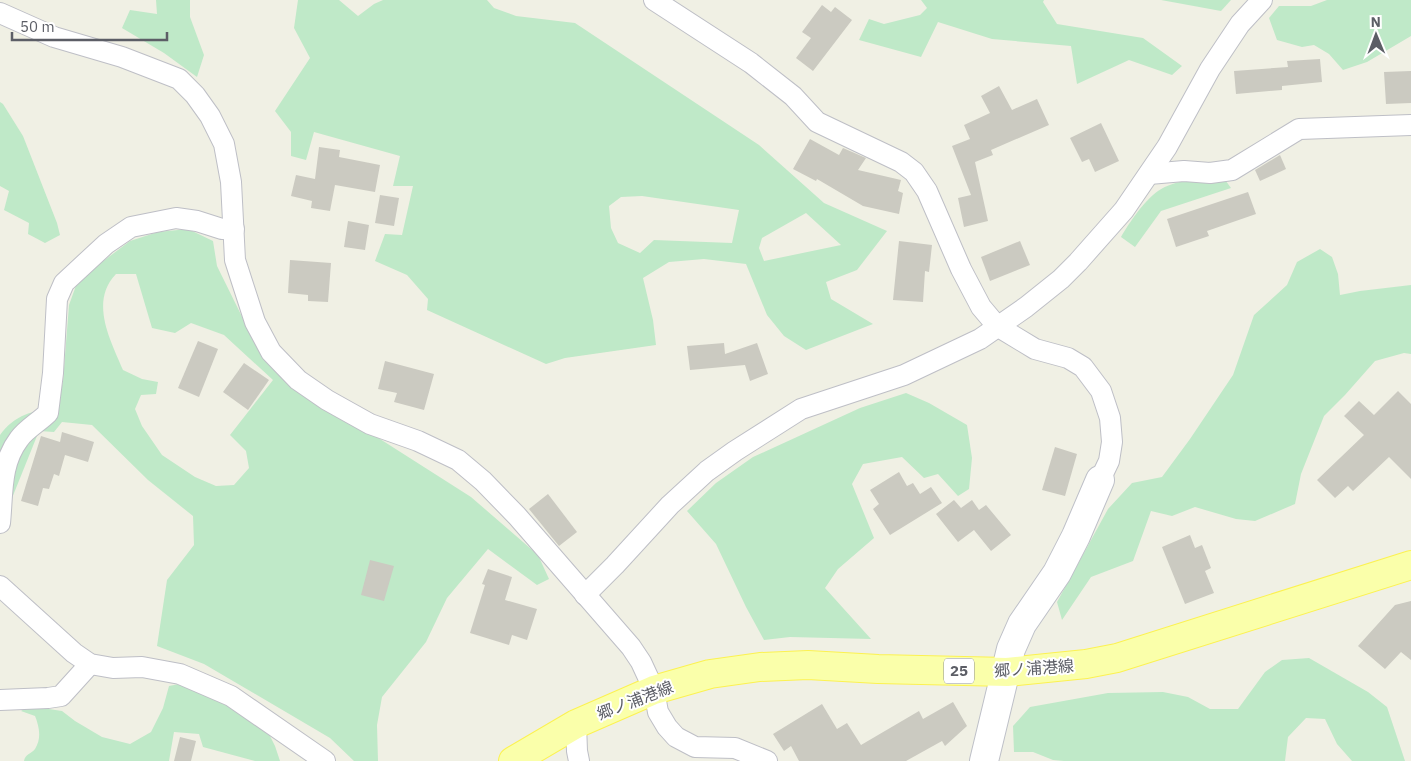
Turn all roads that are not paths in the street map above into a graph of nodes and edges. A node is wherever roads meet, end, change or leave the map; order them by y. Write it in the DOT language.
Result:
graph roads {
  1 [pos="654,0"];
  2 [pos="1262,0"];
  3 [pos="0,13"];
  4 [pos="1411,125"];
  5 [pos="1149,174"];
  6 [pos="234,229"];
  7 [pos="997,326"];
  8 [pos="1100,480"];
  9 [pos="0,523"];
  10 [pos="1411,565"];
  11 [pos="0,586"];
  12 [pos="585,594"];
  13 [pos="90,664"];
  14 [pos="1007,672"];
  15 [pos="654,690"];
  16 [pos="0,700"];
  17 [pos="576,724"];
  18 [pos="324,761"];
  19 [pos="513,761"];
  20 [pos="579,761"];
  21 [pos="767,761"];
  22 [pos="984,761"];
  1 -- 7 [label="street"];
  2 -- 5 [label="street"];
  3 -- 6 [label="street"];
  4 -- 5 [label="street"];
  5 -- 7 [label="street"];
  6 -- 9 [label="street"];
  6 -- 12 [label="street"];
  7 -- 8 [label="street"];
  7 -- 12 [label="street"];
  8 -- 14 [label="street"];
  10 -- 14 [label="main road, 郷ノ浦港線 / 25"];
  11 -- 13 [label="street"];
  12 -- 15 [label="street"];
  13 -- 16 [label="street"];
  13 -- 18 [label="street"];
  14 -- 15 [label="main road, 郷ノ浦港線 / 25"];
  14 -- 22 [label="street"];
  15 -- 17 [label="main road, 郷ノ浦港線 / 25"];
  15 -- 21 [label="street"];
  17 -- 19 [label="main road, 郷ノ浦港線 / 25"];
  17 -- 20 [label="street"];
}
